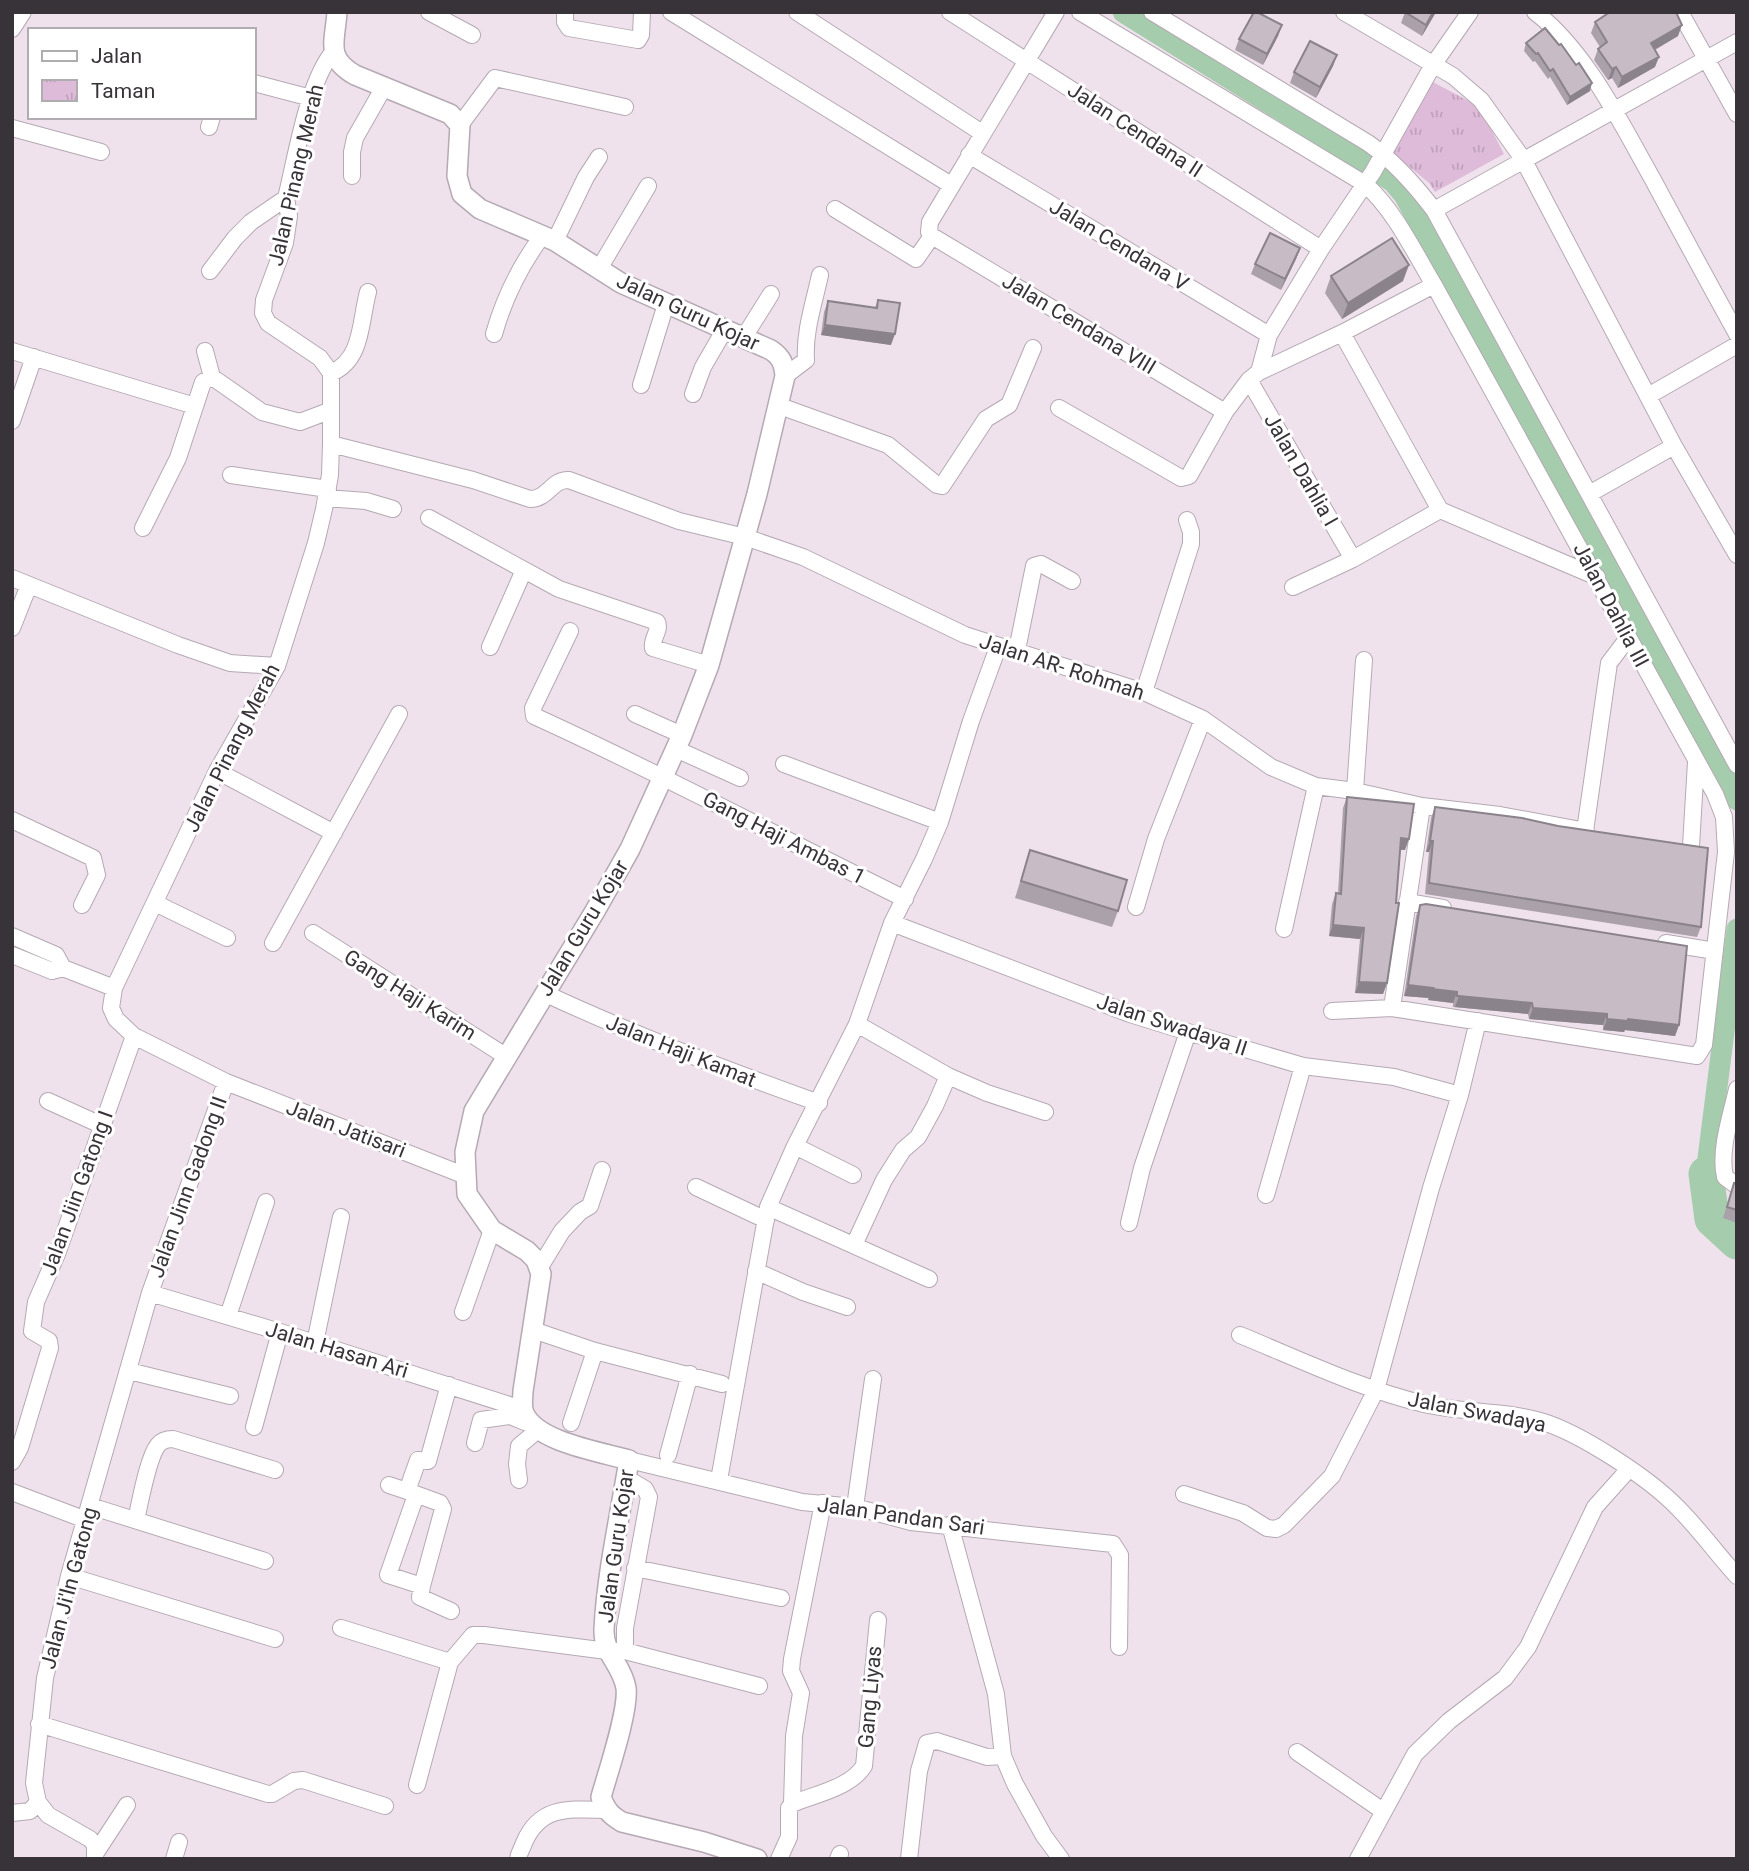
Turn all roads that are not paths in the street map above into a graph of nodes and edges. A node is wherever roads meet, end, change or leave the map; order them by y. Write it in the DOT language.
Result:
graph roads {
  1 [pos="23,12"];
  2 [pos="337,12"];
  3 [pos="429,12"];
  4 [pos="565,12"];
  5 [pos="642,12"];
  6 [pos="671,12"];
  7 [pos="796,12"];
  8 [pos="950,12"];
  9 [pos="1056,12"];
  10 [pos="1080,12"];
  11 [pos="1152,12"];
  12 [pos="1345,12"];
  13 [pos="1470,12"];
  14 [pos="1535,12"];
  15 [pos="1680,12"];
  16 [pos="12,29"];
  17 [pos="472,35"];
  18 [pos="1737,42"];
  19 [pos="334,51"];
  20 [pos="1707,58"];
  21 [pos="1026,60"];
  22 [pos="1433,65"];
  23 [pos="256,84"];
  24 [pos="383,87"];
  25 [pos="311,98"];
  26 [pos="625,107"];
  27 [pos="1614,110"];
  28 [pos="1737,114"];
  29 [pos="460,125"];
  30 [pos="12,128"];
  31 [pos="982,133"];
  32 [pos="101,152"];
  33 [pos="969,155"];
  34 [pos="599,157"];
  35 [pos="1523,159"];
  36 [pos="1376,167"];
  37 [pos="352,176"];
  38 [pos="951,185"];
  39 [pos="648,186"];
  40 [pos="286,198"];
  41 [pos="835,209"];
  42 [pos="1434,210"];
  43 [pos="932,236"];
  44 [pos="548,239"];
  45 [pos="1321,249"];
  46 [pos="599,269"];
  47 [pos="210,271"];
  48 [pos="820,275"];
  49 [pos="1434,285"];
  50 [pos="368,292"];
  51 [pos="771,294"];
  52 [pos="666,304"];
  53 [pos="725,329"];
  54 [pos="494,334"];
  55 [pos="1737,334"];
  56 [pos="1269,335"];
  57 [pos="744,337"];
  58 [pos="1346,340"];
  59 [pos="1737,345"];
  60 [pos="1033,348"];
  61 [pos="12,351"];
  62 [pos="205,351"];
  63 [pos="34,357"];
  64 [pos="331,373"];
  65 [pos="785,376"];
  66 [pos="1254,376"];
  67 [pos="212,377"];
  68 [pos="641,385"];
  69 [pos="693,394"];
  70 [pos="1648,396"];
  71 [pos="777,405"];
  72 [pos="195,406"];
  73 [pos="1059,408"];
  74 [pos="330,411"];
  75 [pos="1225,412"];
  76 [pos="12,421"];
  77 [pos="331,444"];
  78 [pos="1674,446"];
  79 [pos="231,475"];
  80 [pos="327,494"];
  81 [pos="1589,494"];
  82 [pos="393,509"];
  83 [pos="1440,510"];
  84 [pos="429,518"];
  85 [pos="1187,520"];
  86 [pos="142,528"];
  87 [pos="745,537"];
  88 [pos="1737,555"];
  89 [pos="1353,559"];
  90 [pos="524,570"];
  91 [pos="1597,577"];
  92 [pos="12,578"];
  93 [pos="1072,581"];
  94 [pos="29,585"];
  95 [pos="1293,587"];
  96 [pos="12,628"];
  97 [pos="570,631"];
  98 [pos="1628,638"];
  99 [pos="490,647"];
  100 [pos="998,647"];
  101 [pos="1017,650"];
  102 [pos="1364,660"];
  103 [pos="709,665"];
  104 [pos="277,666"];
  105 [pos="1144,692"];
  106 [pos="399,714"];
  107 [pos="635,714"];
  108 [pos="1203,719"];
  109 [pos="679,742"];
  110 [pos="1696,760"];
  111 [pos="783,764"];
  112 [pos="1737,765"];
  113 [pos="217,771"];
  114 [pos="663,776"];
  115 [pos="740,778"];
  116 [pos="1316,786"];
  117 [pos="1355,791"];
  118 [pos="1422,806"];
  119 [pos="12,820"];
  120 [pos="940,822"];
  121 [pos="334,833"];
  122 [pos="1702,848"];
  123 [pos="905,899"];
  124 [pos="1407,902"];
  125 [pos="155,903"];
  126 [pos="82,905"];
  127 [pos="1136,907"];
  128 [pos="1462,911"];
  129 [pos="892,923"];
  130 [pos="1284,929"];
  131 [pos="313,933"];
  132 [pos="12,936"];
  133 [pos="228,938"];
  134 [pos="1652,940"];
  135 [pos="273,943"];
  136 [pos="1715,951"];
  137 [pos="12,955"];
  138 [pos="63,968"];
  139 [pos="114,988"];
  140 [pos="544,993"];
  141 [pos="1392,1009"];
  142 [pos="1332,1010"];
  143 [pos="1478,1021"];
  144 [pos="857,1024"];
  145 [pos="1188,1032"];
  146 [pos="134,1036"];
  147 [pos="507,1057"];
  148 [pos="1303,1066"];
  149 [pos="948,1076"];
  150 [pos="226,1082"];
  151 [pos="1737,1090"];
  152 [pos="1460,1095"];
  153 [pos="48,1101"];
  154 [pos="819,1103"];
  155 [pos="1045,1112"];
  156 [pos="102,1125"];
  157 [pos="795,1146"];
  158 [pos="602,1170"];
  159 [pos="853,1175"];
  160 [pos="466,1176"];
  161 [pos="1737,1185"];
  162 [pos="696,1187"];
  163 [pos="1266,1195"];
  164 [pos="266,1202"];
  165 [pos="767,1214"];
  166 [pos="341,1217"];
  167 [pos="1129,1223"];
  168 [pos="492,1230"];
  169 [pos="854,1245"];
  170 [pos="540,1267"];
  171 [pos="756,1270"];
  172 [pos="929,1279"];
  173 [pos="150,1293"];
  174 [pos="847,1307"];
  175 [pos="463,1312"];
  176 [pos="228,1316"];
  177 [pos="533,1330"];
  178 [pos="280,1332"];
  179 [pos="1240,1335"];
  180 [pos="315,1343"];
  181 [pos="595,1351"];
  182 [pos="129,1371"];
  183 [pos="690,1374"];
  184 [pos="873,1379"];
  185 [pos="722,1384"];
  186 [pos="449,1385"];
  187 [pos="1376,1390"];
  188 [pos="230,1396"];
  189 [pos="530,1421"];
  190 [pos="571,1423"];
  191 [pos="254,1427"];
  192 [pos="475,1443"];
  193 [pos="668,1455"];
  194 [pos="12,1462"];
  195 [pos="628,1469"];
  196 [pos="1629,1469"];
  197 [pos="275,1470"];
  198 [pos="519,1480"];
  199 [pos="719,1480"];
  200 [pos="389,1485"];
  201 [pos="12,1492"];
  202 [pos="411,1493"];
  203 [pos="1185,1494"];
  204 [pos="823,1503"];
  205 [pos="855,1507"];
  206 [pos="88,1513"];
  207 [pos="136,1520"];
  208 [pos="950,1525"];
  209 [pos="265,1561"];
  210 [pos="635,1569"];
  211 [pos="69,1576"];
  212 [pos="1737,1576"];
  213 [pos="422,1586"];
  214 [pos="781,1598"];
  215 [pos="451,1611"];
  216 [pos="878,1620"];
  217 [pos="341,1629"];
  218 [pos="275,1639"];
  219 [pos="1119,1647"];
  220 [pos="616,1651"];
  221 [pos="450,1662"];
  222 [pos="759,1686"];
  223 [pos="39,1724"];
  224 [pos="1297,1752"];
  225 [pos="1003,1756"];
  226 [pos="417,1785"];
  227 [pos="38,1802"];
  228 [pos="792,1804"];
  229 [pos="127,1805"];
  230 [pos="385,1807"];
  231 [pos="605,1810"];
  232 [pos="1383,1811"];
  233 [pos="12,1813"];
  234 [pos="179,1842"];
  235 [pos="96,1855"];
  236 [pos="781,1856"];
  237 [pos="174,1859"];
  238 [pos="518,1859"];
  239 [pos="757,1859"];
  240 [pos="909,1859"];
  241 [pos="1060,1859"];
  242 [pos="1358,1859"];
  1 -- 16 [label="street"];
  2 -- 19 [label="street"];
  3 -- 17 [label="street"];
  4 -- 5 [label="street"];
  6 -- 38 [label="street"];
  7 -- 31 [label="street"];
  8 -- 21 [label="street, Jalan Cendana II"];
  9 -- 21 [label="street"];
  10 -- 36 [label="street"];
  11 -- 36 [label="street"];
  12 -- 22 [label="street"];
  13 -- 22 [label="street"];
  14 -- 27 [label="street"];
  15 -- 20 [label="street"];
  18 -- 20 [label="street"];
  19 -- 24 [label="street"];
  19 -- 25 [label="street, Jalan Pinang Merah"];
  20 -- 27 [label="street"];
  20 -- 28 [label="street"];
  21 -- 31 [label="street"];
  21 -- 45 [label="street, Jalan Cendana II"];
  22 -- 35 [label="street"];
  22 -- 36 [label="street"];
  23 -- 25 [label="street"];
  24 -- 29 [label="street"];
  24 -- 37 [label="street"];
  25 -- 40 [label="street, Jalan Pinang Merah"];
  26 -- 29 [label="street"];
  27 -- 35 [label="street"];
  27 -- 55 [label="street"];
  29 -- 44 [label="street, Jalan Guru Kojar"];
  30 -- 32 [label="street"];
  31 -- 33 [label="street"];
  33 -- 38 [label="street"];
  33 -- 56 [label="street, Jalan Cendana V"];
  34 -- 44 [label="street"];
  35 -- 42 [label="street"];
  35 -- 70 [label="street"];
  36 -- 42 [label="street"];
  36 -- 45 [label="street"];
  36 -- 49 [label="street, Jalan Dahlia III"];
  38 -- 43 [label="street"];
  39 -- 46 [label="street"];
  40 -- 47 [label="street"];
  40 -- 64 [label="street, Jalan Pinang Merah"];
  41 -- 43 [label="street"];
  42 -- 81 [label="street"];
  43 -- 75 [label="street, Jalan Cendana VIII"];
  44 -- 46 [label="street, Jalan Guru Kojar"];
  44 -- 54 [label="street"];
  45 -- 56 [label="street"];
  46 -- 52 [label="street, Jalan Guru Kojar"];
  48 -- 65 [label="street"];
  49 -- 58 [label="street"];
  49 -- 91 [label="street, Jalan Dahlia III"];
  50 -- 64 [label="street"];
  51 -- 57 [label="street"];
  52 -- 53 [label="street, Jalan Guru Kojar"];
  52 -- 68 [label="street"];
  53 -- 57 [label="street, Jalan Guru Kojar"];
  53 -- 69 [label="street"];
  56 -- 66 [label="street"];
  57 -- 65 [label="street, Jalan Guru Kojar"];
  58 -- 66 [label="street"];
  58 -- 83 [label="street"];
  59 -- 70 [label="street"];
  60 -- 71 [label="street"];
  61 -- 63 [label="street"];
  62 -- 67 [label="street"];
  63 -- 72 [label="street"];
  63 -- 76 [label="street"];
  64 -- 74 [label="street, Jalan Pinang Merah"];
  65 -- 71 [label="street, Jalan Guru Kojar"];
  66 -- 75 [label="street"];
  66 -- 89 [label="street, Jalan Dahlia I"];
  67 -- 72 [label="street"];
  67 -- 74 [label="street"];
  70 -- 78 [label="street"];
  71 -- 87 [label="street, Jalan Guru Kojar"];
  72 -- 86 [label="street"];
  73 -- 75 [label="street"];
  74 -- 77 [label="street, Jalan Pinang Merah"];
  77 -- 80 [label="street, Jalan Pinang Merah"];
  77 -- 87 [label="street, Jalan AR- Rohmah"];
  78 -- 81 [label="street"];
  78 -- 88 [label="street"];
  79 -- 80 [label="street"];
  80 -- 82 [label="street"];
  80 -- 104 [label="street, Jalan Pinang Merah"];
  81 -- 112 [label="street"];
  83 -- 89 [label="street"];
  83 -- 91 [label="street"];
  84 -- 90 [label="street"];
  85 -- 105 [label="street"];
  87 -- 100 [label="street, Jalan AR- Rohmah"];
  87 -- 103 [label="street, Jalan Guru Kojar"];
  89 -- 95 [label="street"];
  90 -- 99 [label="street"];
  90 -- 103 [label="street"];
  91 -- 98 [label="street, Jalan Dahlia III"];
  92 -- 94 [label="street"];
  93 -- 101 [label="street"];
  94 -- 96 [label="street"];
  94 -- 104 [label="street"];
  97 -- 114 [label="street, Gang Haji Ambas 1"];
  98 -- 110 [label="street, Jalan Dahlia III"];
  98 -- 118 [label="street, Jalan AR- Rohmah"];
  100 -- 101 [label="street, Jalan AR- Rohmah"];
  100 -- 120 [label="street"];
  101 -- 105 [label="street, Jalan AR- Rohmah"];
  102 -- 117 [label="street"];
  103 -- 109 [label="street, Jalan Guru Kojar"];
  104 -- 113 [label="street, Jalan Pinang Merah"];
  105 -- 108 [label="street, Jalan AR- Rohmah"];
  106 -- 121 [label="street"];
  107 -- 109 [label="street"];
  108 -- 116 [label="street, Jalan AR- Rohmah"];
  108 -- 127 [label="street"];
  109 -- 114 [label="street, Jalan Guru Kojar"];
  109 -- 115 [label="street"];
  110 -- 122 [label="street"];
  110 -- 122 [label="street, Jalan Dahlia III"];
  111 -- 120 [label="street"];
  113 -- 121 [label="street"];
  113 -- 125 [label="street, Jalan Pinang Merah"];
  114 -- 123 [label="street, Gang Haji Ambas 1"];
  114 -- 140 [label="street, Jalan Guru Kojar"];
  116 -- 117 [label="street, Jalan AR- Rohmah"];
  116 -- 130 [label="street"];
  117 -- 118 [label="street, Jalan AR- Rohmah"];
  118 -- 124 [label="street"];
  119 -- 126 [label="street"];
  120 -- 123 [label="street"];
  121 -- 135 [label="street"];
  122 -- 136 [label="street, Jalan Dahlia III"];
  123 -- 129 [label="street"];
  124 -- 128 [label="street"];
  124 -- 141 [label="street"];
  125 -- 133 [label="street"];
  125 -- 139 [label="street, Jalan Pinang Merah"];
  129 -- 144 [label="street"];
  129 -- 145 [label="street, Jalan Swadaya II"];
  131 -- 147 [label="street, Gang Haji Karim"];
  132 -- 138 [label="street"];
  134 -- 136 [label="street"];
  136 -- 143 [label="street, Jalan Dahlia III"];
  137 -- 138 [label="street"];
  138 -- 139 [label="street"];
  139 -- 146 [label="street"];
  140 -- 147 [label="street, Jalan Guru Kojar"];
  140 -- 154 [label="street, Jalan Haji Kamat"];
  141 -- 142 [label="street"];
  141 -- 143 [label="street"];
  143 -- 152 [label="street"];
  144 -- 149 [label="street"];
  144 -- 154 [label="street"];
  145 -- 148 [label="street, Jalan Swadaya II"];
  145 -- 167 [label="street"];
  146 -- 150 [label="street"];
  146 -- 156 [label="street, Jalan Jiin Gatong I"];
  147 -- 160 [label="street, Jalan Guru Kojar"];
  148 -- 152 [label="street, Jalan Swadaya II"];
  148 -- 163 [label="street"];
  149 -- 155 [label="street"];
  149 -- 169 [label="street"];
  150 -- 160 [label="street, Jalan Jatisari"];
  150 -- 173 [label="street, Jalan Jinn Gadong II"];
  151 -- 161 [label="street"];
  152 -- 187 [label="street"];
  153 -- 156 [label="street"];
  154 -- 157 [label="street"];
  156 -- 194 [label="street, Jalan Jiin Gatong I"];
  157 -- 159 [label="street"];
  157 -- 165 [label="street"];
  158 -- 170 [label="street"];
  160 -- 168 [label="street, Jalan Guru Kojar"];
  162 -- 165 [label="street"];
  164 -- 176 [label="street"];
  165 -- 169 [label="street"];
  165 -- 171 [label="street"];
  166 -- 180 [label="street"];
  168 -- 170 [label="street, Jalan Guru Kojar"];
  168 -- 175 [label="street"];
  169 -- 172 [label="street"];
  170 -- 177 [label="street"];
  171 -- 174 [label="street"];
  171 -- 199 [label="street"];
  173 -- 176 [label="street, Jalan Hasan Ari"];
  173 -- 182 [label="street, Jalan Ji'ln Gatong"];
  176 -- 178 [label="street, Jalan Hasan Ari"];
  177 -- 181 [label="street"];
  177 -- 189 [label="street"];
  178 -- 180 [label="street, Jalan Hasan Ari"];
  178 -- 191 [label="street"];
  179 -- 187 [label="street, Jalan Swadaya"];
  180 -- 186 [label="street, Jalan Hasan Ari"];
  181 -- 183 [label="street"];
  181 -- 190 [label="street"];
  182 -- 188 [label="street"];
  182 -- 206 [label="street, Jalan Ji'ln Gatong"];
  183 -- 185 [label="street"];
  183 -- 193 [label="street"];
  184 -- 205 [label="street"];
  186 -- 189 [label="street, Jalan Hasan Ari"];
  186 -- 202 [label="street"];
  187 -- 196 [label="street, Jalan Swadaya"];
  187 -- 203 [label="street"];
  189 -- 192 [label="street"];
  189 -- 195 [label="street, Jalan Guru Kojar"];
  189 -- 198 [label="street"];
  195 -- 199 [label="street, Jalan Pandan Sari"];
  195 -- 210 [label="street"];
  195 -- 220 [label="street, Jalan Guru Kojar"];
  196 -- 212 [label="street, Jalan Swadaya"];
  196 -- 232 [label="street"];
  197 -- 207 [label="street"];
  199 -- 204 [label="street, Jalan Pandan Sari"];
  200 -- 202 [label="street"];
  201 -- 206 [label="street"];
  202 -- 213 [label="street"];
  202 -- 213 [label="street"];
  204 -- 205 [label="street, Jalan Pandan Sari"];
  204 -- 228 [label="street"];
  205 -- 208 [label="street, Jalan Pandan Sari"];
  206 -- 207 [label="street"];
  206 -- 211 [label="street, Jalan Ji'ln Gatong"];
  207 -- 209 [label="street"];
  208 -- 219 [label="street, Jalan Pandan Sari"];
  208 -- 225 [label="street"];
  210 -- 214 [label="street"];
  210 -- 220 [label="street"];
  211 -- 218 [label="street"];
  211 -- 223 [label="street, Jalan Ji'ln Gatong"];
  213 -- 215 [label="street"];
  216 -- 228 [label="street, Gang Liyas"];
  217 -- 221 [label="street"];
  220 -- 221 [label="street"];
  220 -- 222 [label="street"];
  220 -- 231 [label="street, Jalan Guru Kojar"];
  221 -- 226 [label="street"];
  223 -- 227 [label="street, Jalan Ji'ln Gatong"];
  223 -- 230 [label="street"];
  224 -- 232 [label="street"];
  225 -- 240 [label="street"];
  225 -- 241 [label="street"];
  227 -- 233 [label="street"];
  227 -- 235 [label="street"];
  228 -- 236 [label="street"];
  229 -- 235 [label="street"];
  231 -- 238 [label="street"];
  231 -- 239 [label="street"];
  232 -- 242 [label="street"];
  234 -- 237 [label="street"];
}
